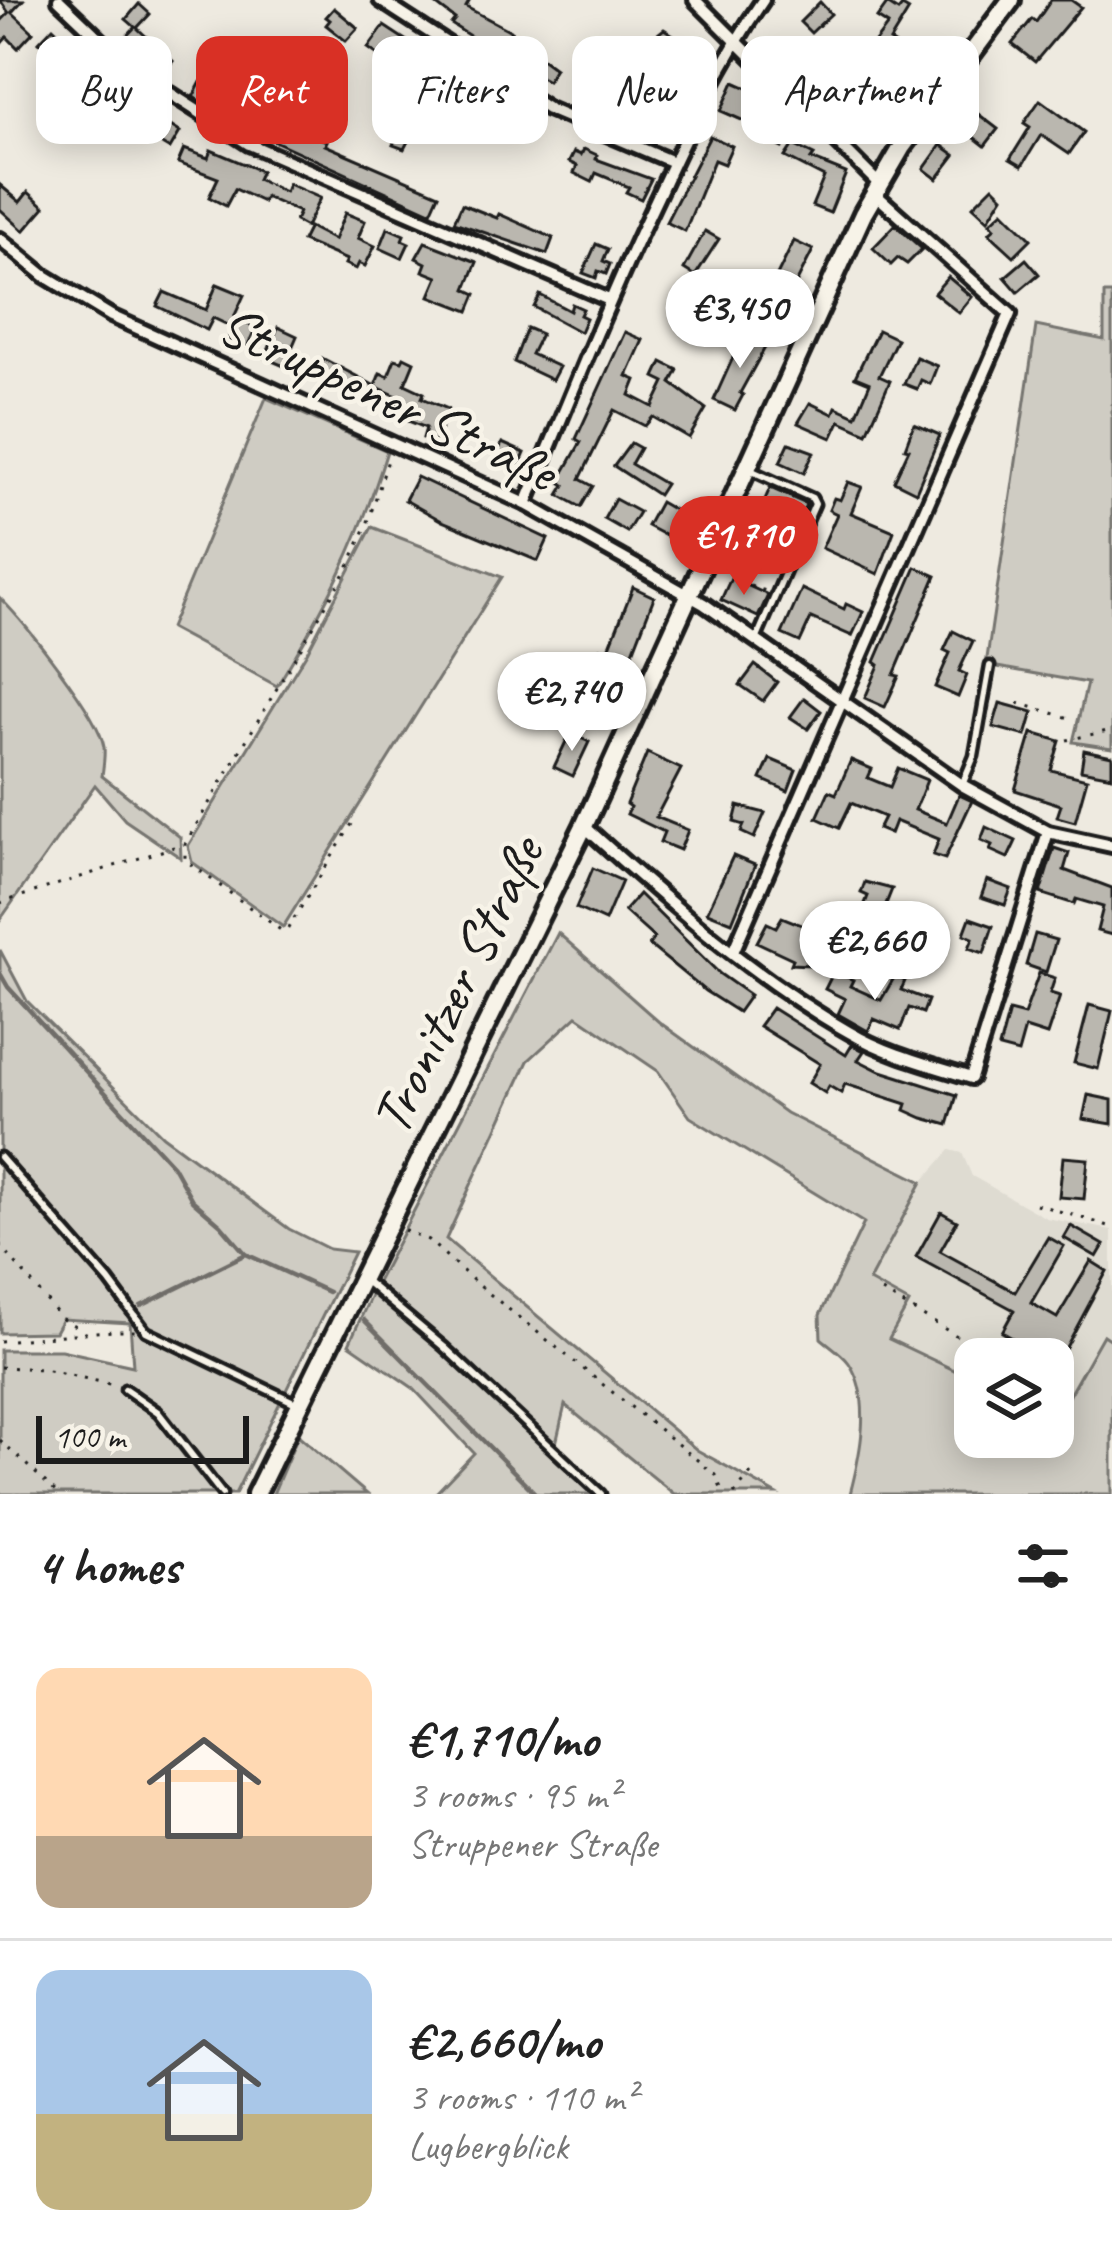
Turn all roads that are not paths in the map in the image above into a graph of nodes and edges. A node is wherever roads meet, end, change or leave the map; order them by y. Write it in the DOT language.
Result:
graph roads {
  1 [pos="59,0"];
  2 [pos="380,0"];
  3 [pos="695,0"];
  4 [pos="763,0"];
  5 [pos="1011,0"];
  6 [pos="735,40"];
  7 [pos="673,162"];
  8 [pos="876,188"];
  9 [pos="0,239"];
  10 [pos="609,300"];
  11 [pos="747,469"];
  12 [pos="526,504"];
  13 [pos="689,596"];
  14 [pos="756,641"];
  15 [pos="990,666"];
  16 [pos="842,703"];
  17 [pos="962,785"];
  18 [pos="584,826"];
  19 [pos="1048,832"];
  20 [pos="1112,846"];
  21 [pos="733,952"];
  22 [pos="0,1157"];
  23 [pos="362,1279"];
  24 [pos="125,1389"];
  25 [pos="300,1405"];
  26 [pos="223,1494"];
  27 [pos="256,1494"];
  28 [pos="601,1494"];
  1 -- 10 [label="street"];
  2 -- 7 [label="street"];
  3 -- 6 [label="street"];
  4 -- 6 [label="street"];
  5 -- 8 [label="street, Tronitzer Straße"];
  6 -- 7 [label="street"];
  6 -- 8 [label="street"];
  7 -- 10 [label="street"];
  8 -- 11 [label="street, Tronitzer Straße"];
  8 -- 16 [label="street"];
  9 -- 12 [label="street, Struppener Straße"];
  10 -- 12 [label="street"];
  11 -- 13 [label="street, Tronitzer Straße"];
  11 -- 14 [label="lane"];
  12 -- 13 [label="street, Struppener Straße"];
  13 -- 14 [label="street, Struppener Straße"];
  13 -- 18 [label="street, Tronitzer Straße"];
  14 -- 16 [label="street, Struppener Straße"];
  15 -- 17 [label="lane"];
  16 -- 17 [label="street, Struppener Straße"];
  16 -- 21 [label="street"];
  17 -- 19 [label="street, Struppener Straße"];
  18 -- 21 [label="street"];
  18 -- 23 [label="street, Tronitzer Straße"];
  19 -- 20 [label="street, Struppener Straße"];
  19 -- 21 [label="street"];
  22 -- 25 [label="lane"];
  23 -- 25 [label="street, Tronitzer Straße"];
  23 -- 28 [label="lane"];
  24 -- 26 [label="lane"];
  25 -- 27 [label="street, Tronitzer Straße"];
}
